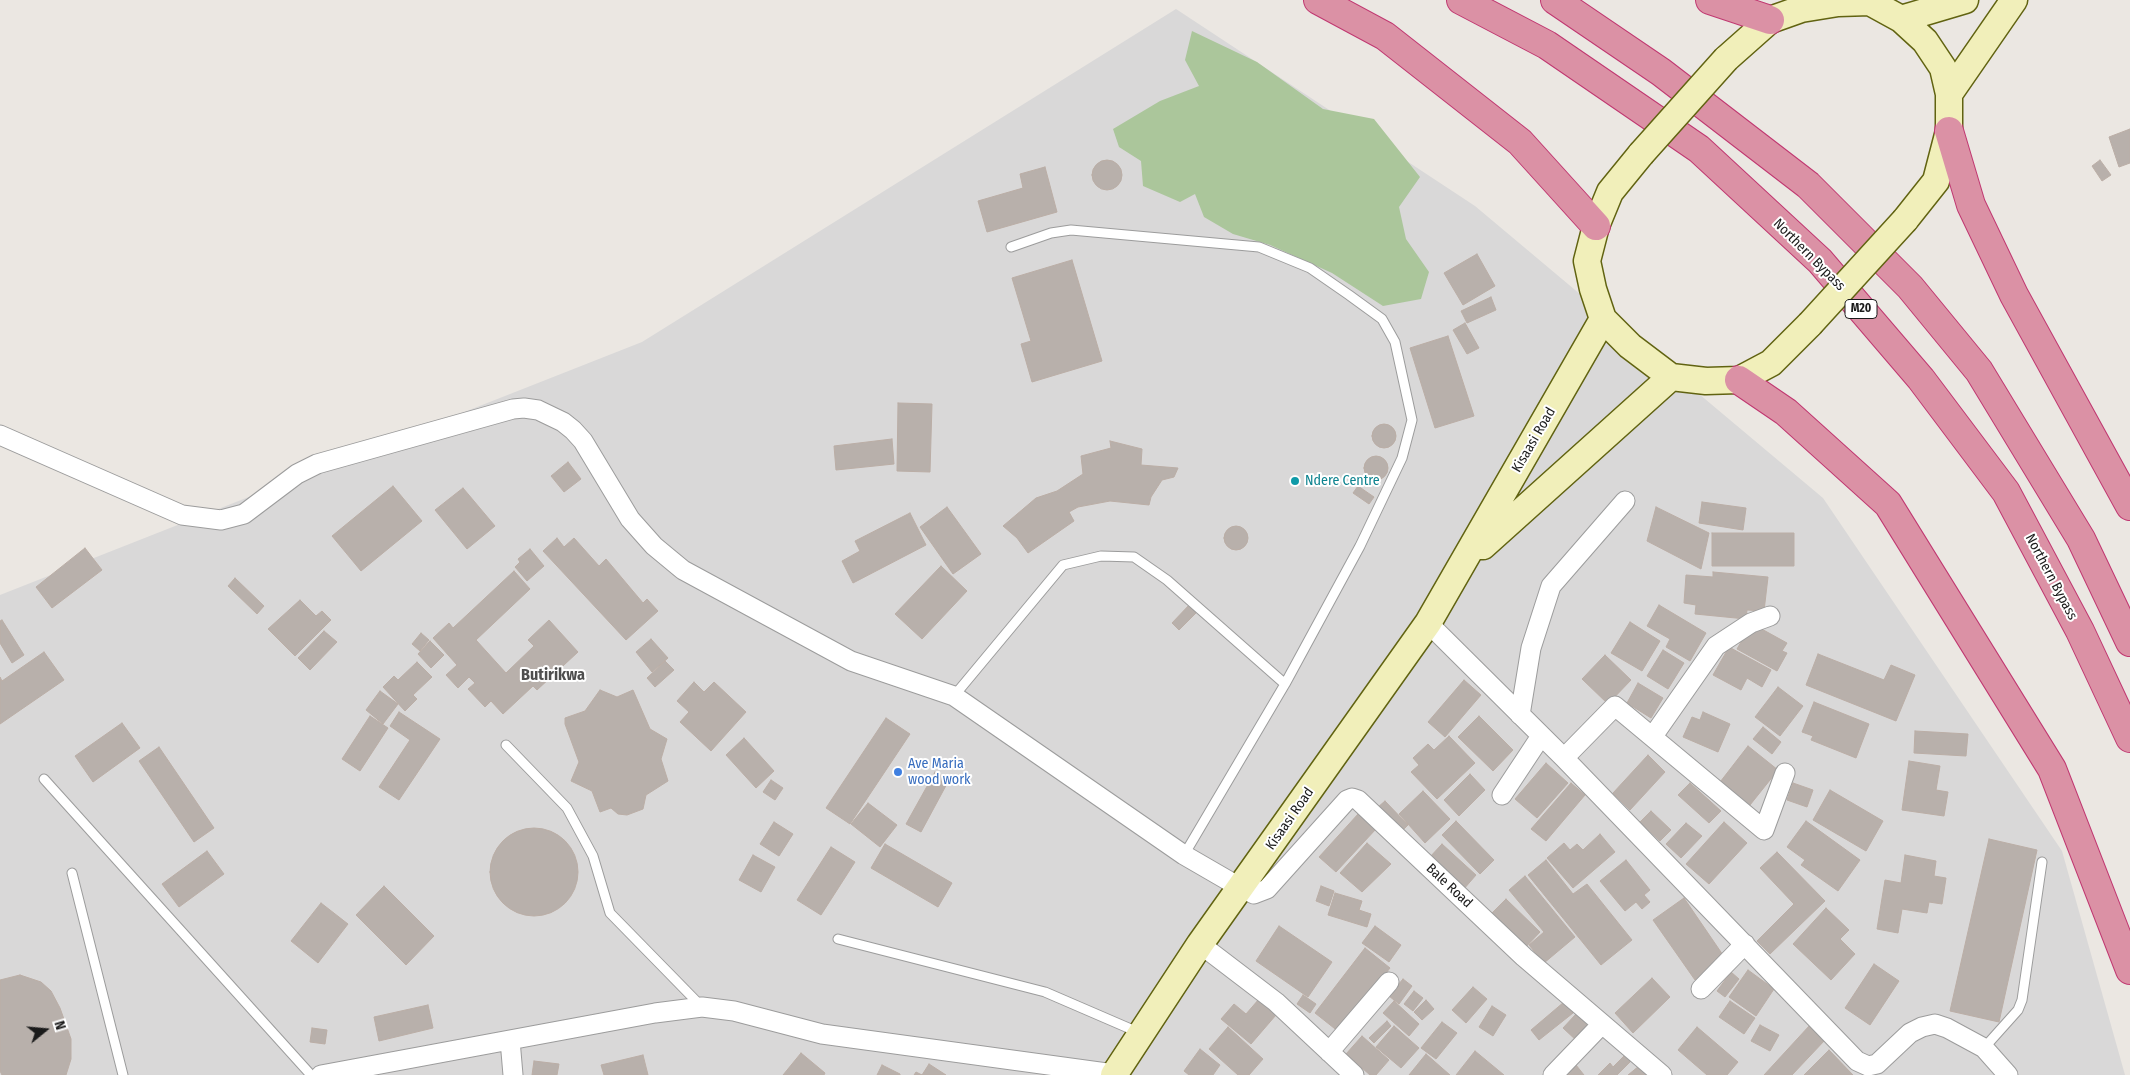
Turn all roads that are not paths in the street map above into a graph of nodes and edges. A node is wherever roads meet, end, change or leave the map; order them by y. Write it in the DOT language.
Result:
graph roads {
  1 [pos="1318,0"];
  2 [pos="1461,0"];
  3 [pos="1555,0"];
  4 [pos="1710,0"];
  5 [pos="1964,0"];
  6 [pos="2014,0"];
  7 [pos="1901,18"];
  8 [pos="1770,20"];
  9 [pos="1949,94"];
  10 [pos="1949,131"];
  11 [pos="1596,226"];
  12 [pos="1012,247"];
  13 [pos="1603,319"];
  14 [pos="1671,377"];
  15 [pos="1739,380"];
  16 [pos="0,435"];
  17 [pos="1625,501"];
  18 [pos="2130,506"];
  19 [pos="1465,561"];
  20 [pos="1770,616"];
  21 [pos="1428,623"];
  22 [pos="2130,642"];
  23 [pos="1285,684"];
  24 [pos="954,696"];
  25 [pos="1520,715"];
  26 [pos="1541,736"];
  27 [pos="1653,736"];
  28 [pos="2130,738"];
  29 [pos="506,745"];
  30 [pos="1564,758"];
  31 [pos="1785,773"];
  32 [pos="44,779"];
  33 [pos="1502,795"];
  34 [pos="1184,855"];
  35 [pos="2042,862"];
  36 [pos="72,873"];
  37 [pos="1241,888"];
  38 [pos="838,939"];
  39 [pos="1200,944"];
  40 [pos="1745,944"];
  41 [pos="2130,970"];
  42 [pos="1389,982"];
  43 [pos="1701,989"];
  44 [pos="702,1007"];
  45 [pos="1602,1024"];
  46 [pos="1141,1033"];
  47 [pos="510,1040"];
  48 [pos="1984,1048"];
  49 [pos="1329,1052"];
  50 [pos="122,1075"];
  51 [pos="311,1075"];
  52 [pos="321,1075"];
  53 [pos="513,1075"];
  54 [pos="1114,1075"];
  55 [pos="1354,1075"];
  56 [pos="1553,1075"];
  57 [pos="1662,1075"];
  58 [pos="2008,1075"];
  1 -- 11 [label="highway"];
  2 -- 28 [label="highway, Northern Bypass / M20"];
  3 -- 22 [label="highway"];
  4 -- 8 [label="highway"];
  5 -- 7 [label="main road"];
  6 -- 9 [label="main road"];
  7 -- 8 [label="main road"];
  7 -- 9 [label="main road"];
  8 -- 11 [label="main road, bridge"];
  9 -- 10 [label="main road"];
  10 -- 15 [label="main road, bridge"];
  10 -- 18 [label="highway"];
  11 -- 13 [label="main road"];
  12 -- 23 [label="lane"];
  13 -- 14 [label="main road"];
  13 -- 19 [label="main road, Kisaasi Road"];
  14 -- 15 [label="main road"];
  14 -- 19 [label="main road, Kisaasi Road"];
  15 -- 41 [label="highway"];
  16 -- 24 [label="street"];
  17 -- 25 [label="street"];
  19 -- 21 [label="main road, Kisaasi Road"];
  20 -- 27 [label="street"];
  21 -- 25 [label="street"];
  21 -- 37 [label="main road, Kisaasi Road"];
  23 -- 24 [label="lane"];
  23 -- 34 [label="lane"];
  24 -- 34 [label="street"];
  25 -- 26 [label="street"];
  26 -- 30 [label="street"];
  26 -- 33 [label="street"];
  27 -- 30 [label="street"];
  27 -- 31 [label="street"];
  29 -- 44 [label="lane"];
  30 -- 40 [label="street"];
  32 -- 51 [label="lane"];
  34 -- 37 [label="street"];
  35 -- 48 [label="lane"];
  36 -- 50 [label="lane"];
  37 -- 39 [label="main road, Kisaasi Road"];
  37 -- 45 [label="street, Bale Road"];
  38 -- 46 [label="lane"];
  39 -- 46 [label="main road, Kisaasi Road"];
  39 -- 49 [label="street"];
  40 -- 43 [label="street"];
  40 -- 48 [label="street"];
  42 -- 49 [label="street"];
  44 -- 47 [label="street"];
  44 -- 54 [label="street"];
  45 -- 56 [label="street"];
  45 -- 57 [label="street, Bale Road"];
  46 -- 54 [label="main road, Kisaasi Road"];
  47 -- 52 [label="street"];
  47 -- 53 [label="street"];
  48 -- 58 [label="street"];
  49 -- 55 [label="street"];
}
